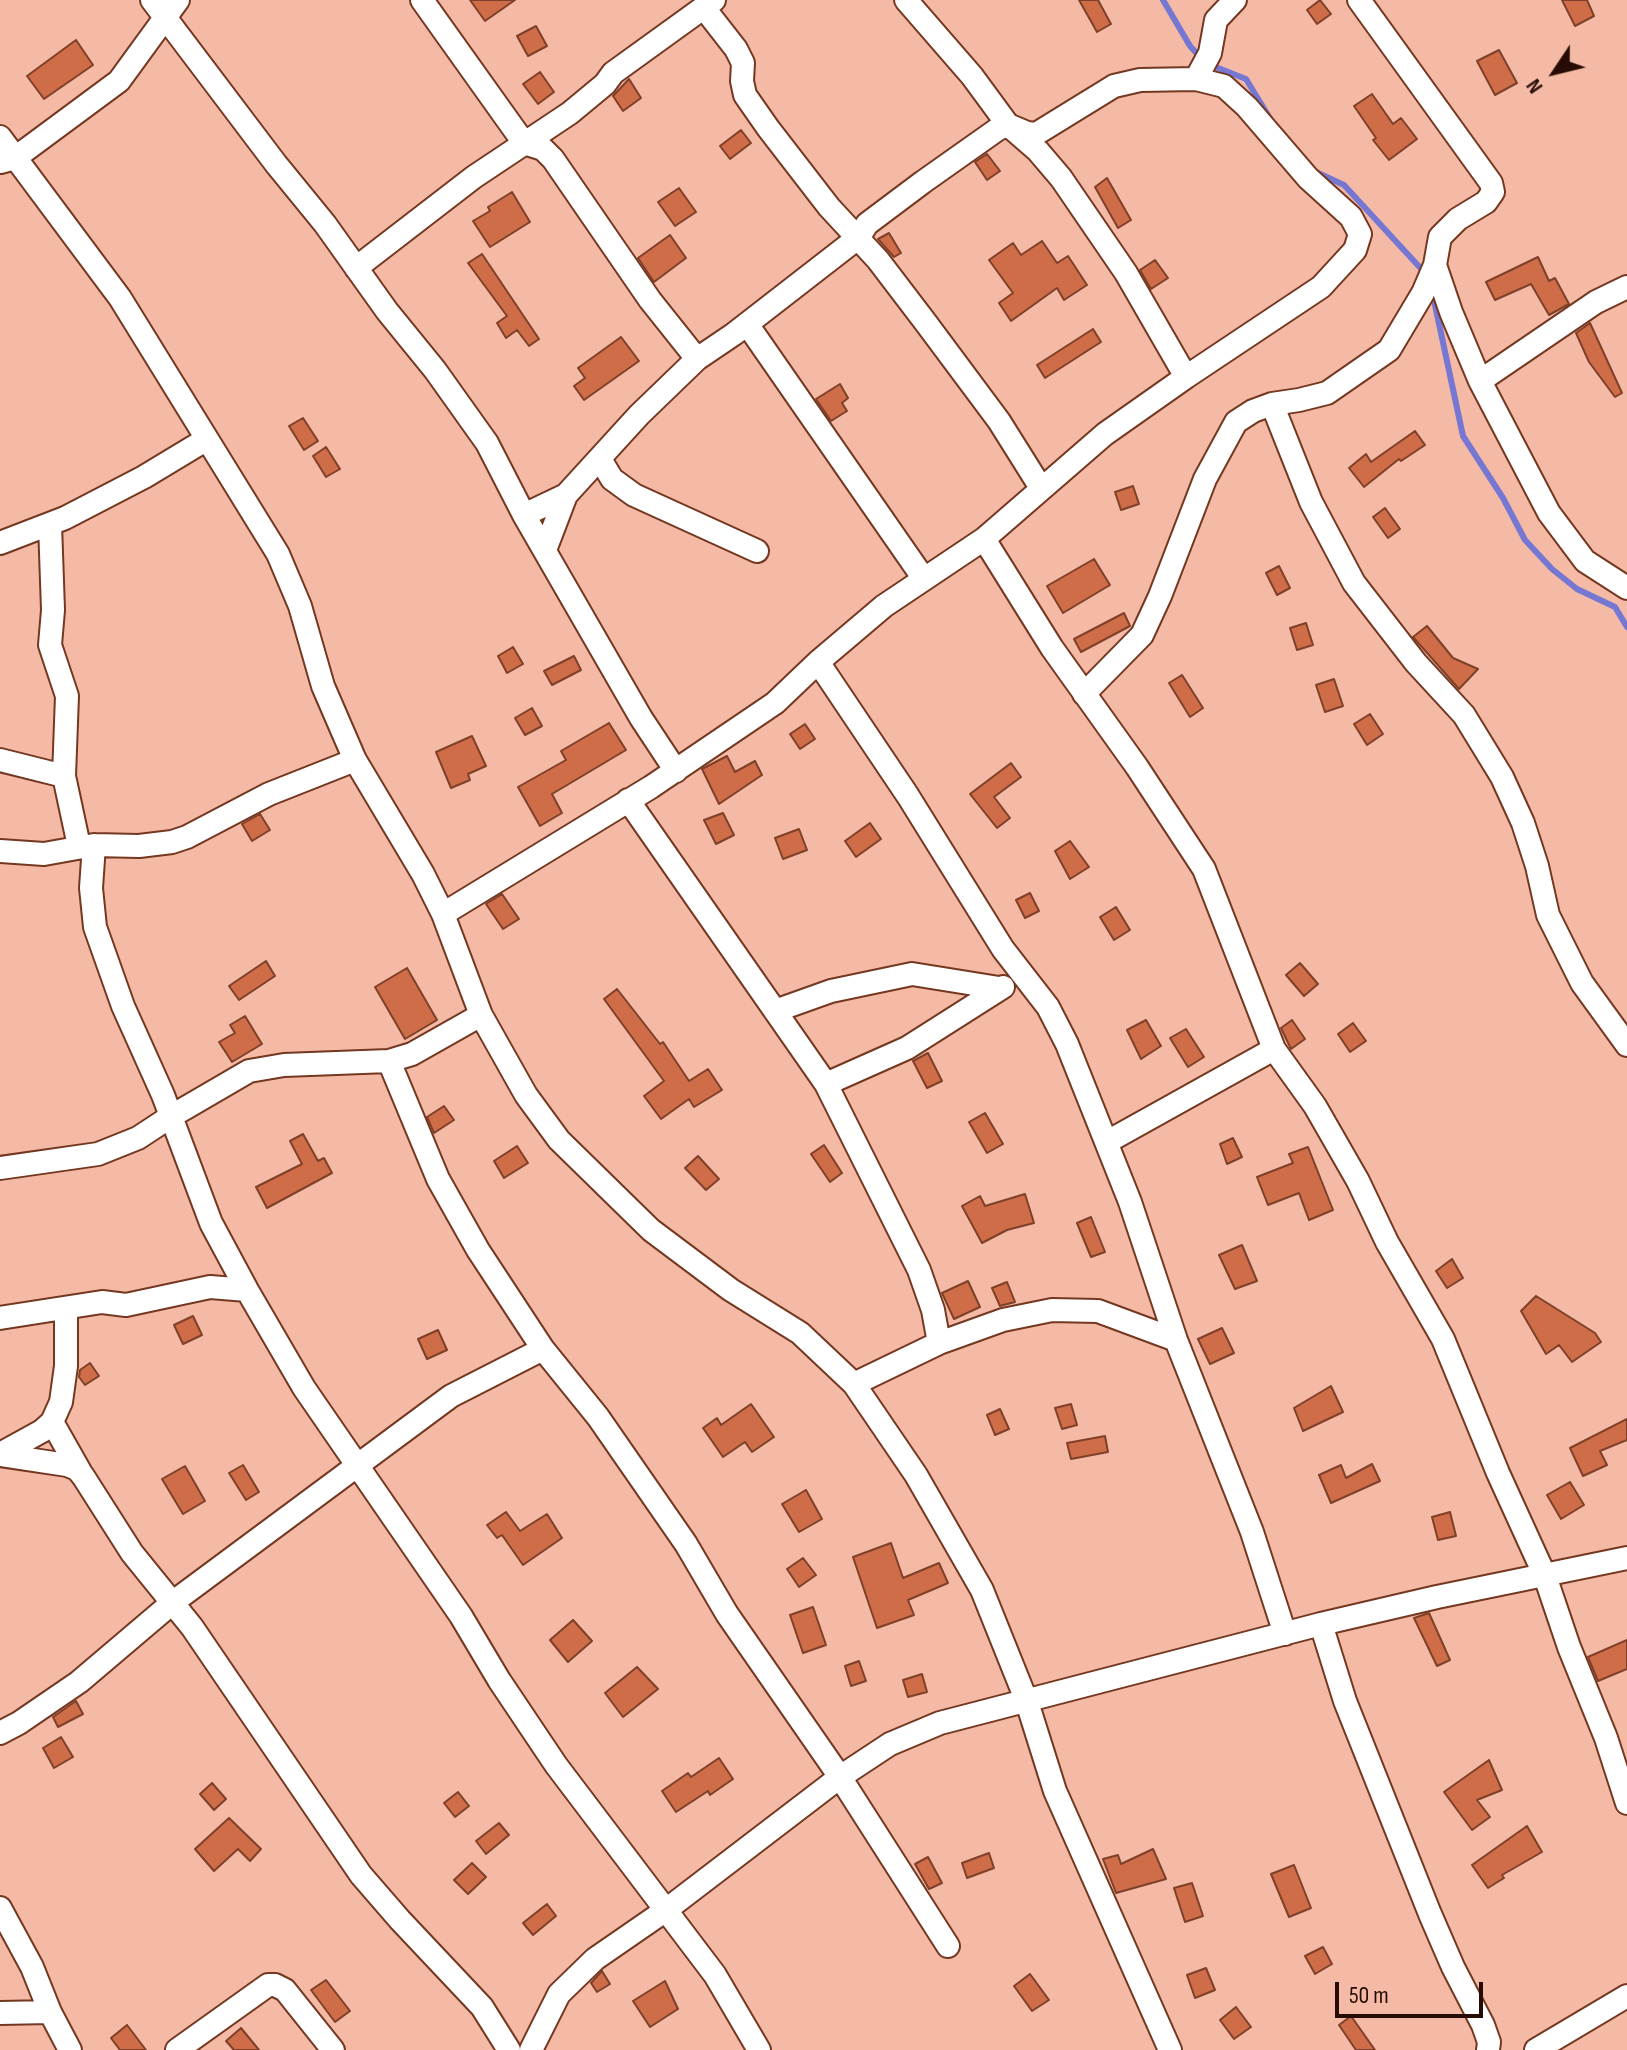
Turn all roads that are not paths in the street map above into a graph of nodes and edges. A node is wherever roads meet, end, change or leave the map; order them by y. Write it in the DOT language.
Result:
graph roads {
  1 [pos="178,0"];
  2 [pos="422,0"];
  3 [pos="906,0"];
  4 [pos="1235,0"];
  5 [pos="1359,0"];
  6 [pos="709,4"];
  7 [pos="158,9"];
  8 [pos="1196,79"];
  9 [pos="1008,125"];
  10 [pos="0,137"];
  11 [pos="524,143"];
  12 [pos="8,160"];
  13 [pos="859,237"];
  14 [pos="1435,265"];
  15 [pos="356,268"];
  16 [pos="1627,287"];
  17 [pos="747,324"];
  18 [pos="697,359"];
  19 [pos="1186,377"];
  20 [pos="1480,381"];
  21 [pos="1272,404"];
  22 [pos="207,439"];
  23 [pos="600,459"];
  24 [pos="1041,488"];
  25 [pos="566,495"];
  26 [pos="524,515"];
  27 [pos="50,524"];
  28 [pos="984,539"];
  29 [pos="0,543"];
  30 [pos="545,550"];
  31 [pos="757,551"];
  32 [pos="924,579"];
  33 [pos="1627,588"];
  34 [pos="818,662"];
  35 [pos="1084,694"];
  36 [pos="0,760"];
  37 [pos="355,760"];
  38 [pos="676,771"];
  39 [pos="64,776"];
  40 [pos="628,800"];
  41 [pos="86,846"];
  42 [pos="0,851"];
  43 [pos="443,914"];
  44 [pos="1027,977"];
  45 [pos="999,988"];
  46 [pos="775,1011"];
  47 [pos="481,1015"];
  48 [pos="1627,1045"];
  49 [pos="1274,1049"];
  50 [pos="389,1061"];
  51 [pos="826,1084"];
  52 [pos="170,1117"];
  53 [pos="1107,1142"];
  54 [pos="0,1168"];
  55 [pos="247,1290"];
  56 [pos="66,1310"];
  57 [pos="0,1318"];
  58 [pos="1176,1340"];
  59 [pos="939,1343"];
  60 [pos="543,1349"];
  61 [pos="854,1384"];
  62 [pos="52,1422"];
  63 [pos="0,1454"];
  64 [pos="357,1464"];
  65 [pos="83,1476"];
  66 [pos="1627,1558"];
  67 [pos="1545,1576"];
  68 [pos="172,1603"];
  69 [pos="1321,1624"];
  70 [pos="1285,1634"];
  71 [pos="1027,1702"];
  72 [pos="0,1733"];
  73 [pos="840,1777"];
  74 [pos="1627,1803"];
  75 [pos="0,1908"];
  76 [pos="666,1910"];
  77 [pos="948,1946"];
  78 [pos="1627,1996"];
  79 [pos="50,2012"];
  80 [pos="0,2013"];
  81 [pos="70,2050"];
  82 [pos="177,2050"];
  83 [pos="333,2050"];
  84 [pos="509,2050"];
  85 [pos="531,2050"];
  86 [pos="759,2050"];
  87 [pos="1170,2050"];
  88 [pos="1488,2050"];
  89 [pos="1536,2050"];
  1 -- 7 [label="street"];
  2 -- 11 [label="street"];
  3 -- 9 [label="street"];
  4 -- 8 [label="street"];
  5 -- 14 [label="street"];
  6 -- 11 [label="street"];
  6 -- 13 [label="street"];
  7 -- 12 [label="street"];
  7 -- 15 [label="street"];
  8 -- 9 [label="street"];
  8 -- 19 [label="street"];
  9 -- 13 [label="street"];
  9 -- 19 [label="street"];
  10 -- 12 [label="street"];
  11 -- 15 [label="street"];
  11 -- 18 [label="street"];
  12 -- 22 [label="street"];
  13 -- 17 [label="street"];
  13 -- 24 [label="street"];
  14 -- 20 [label="street"];
  14 -- 21 [label="street"];
  15 -- 26 [label="street"];
  16 -- 20 [label="street"];
  17 -- 18 [label="street"];
  17 -- 32 [label="street"];
  18 -- 23 [label="street"];
  19 -- 24 [label="street"];
  20 -- 33 [label="street"];
  21 -- 35 [label="street"];
  21 -- 48 [label="street"];
  22 -- 27 [label="street"];
  22 -- 37 [label="street"];
  23 -- 25 [label="street"];
  23 -- 31 [label="street"];
  24 -- 28 [label="street"];
  25 -- 26 [label="street"];
  25 -- 30 [label="street"];
  26 -- 30 [label="street"];
  27 -- 29 [label="street"];
  27 -- 39 [label="street"];
  28 -- 32 [label="street"];
  28 -- 35 [label="street"];
  30 -- 38 [label="street"];
  32 -- 34 [label="street"];
  34 -- 38 [label="street"];
  34 -- 44 [label="street"];
  35 -- 49 [label="street"];
  36 -- 39 [label="street"];
  37 -- 41 [label="street"];
  37 -- 43 [label="street"];
  38 -- 40 [label="street"];
  39 -- 41 [label="street"];
  40 -- 43 [label="street"];
  40 -- 46 [label="street"];
  41 -- 42 [label="street"];
  41 -- 52 [label="street"];
  43 -- 47 [label="street"];
  44 -- 45 [label="street"];
  44 -- 53 [label="street"];
  45 -- 46 [label="street"];
  45 -- 51 [label="street"];
  46 -- 51 [label="street"];
  47 -- 50 [label="street"];
  47 -- 61 [label="street"];
  49 -- 53 [label="street"];
  49 -- 67 [label="street"];
  50 -- 52 [label="street"];
  50 -- 60 [label="street"];
  51 -- 59 [label="street"];
  52 -- 54 [label="street"];
  52 -- 55 [label="street"];
  53 -- 58 [label="street"];
  55 -- 56 [label="street"];
  55 -- 64 [label="street"];
  56 -- 57 [label="street"];
  56 -- 62 [label="street"];
  58 -- 59 [label="street"];
  58 -- 70 [label="street"];
  59 -- 61 [label="street"];
  60 -- 64 [label="street"];
  60 -- 73 [label="street"];
  61 -- 71 [label="street"];
  62 -- 63 [label="street"];
  62 -- 65 [label="street"];
  63 -- 65 [label="street"];
  64 -- 68 [label="street"];
  64 -- 76 [label="street"];
  65 -- 68 [label="street"];
  66 -- 67 [label="street"];
  67 -- 69 [label="street"];
  67 -- 74 [label="street"];
  68 -- 72 [label="street"];
  68 -- 84 [label="street"];
  69 -- 70 [label="street"];
  69 -- 88 [label="street"];
  70 -- 71 [label="street"];
  71 -- 73 [label="street"];
  71 -- 87 [label="street"];
  73 -- 76 [label="street"];
  73 -- 77 [label="street"];
  75 -- 79 [label="street"];
  76 -- 85 [label="street"];
  76 -- 86 [label="street"];
  78 -- 89 [label="street"];
  79 -- 80 [label="street"];
  79 -- 81 [label="street"];
  82 -- 83 [label="street"];
}
